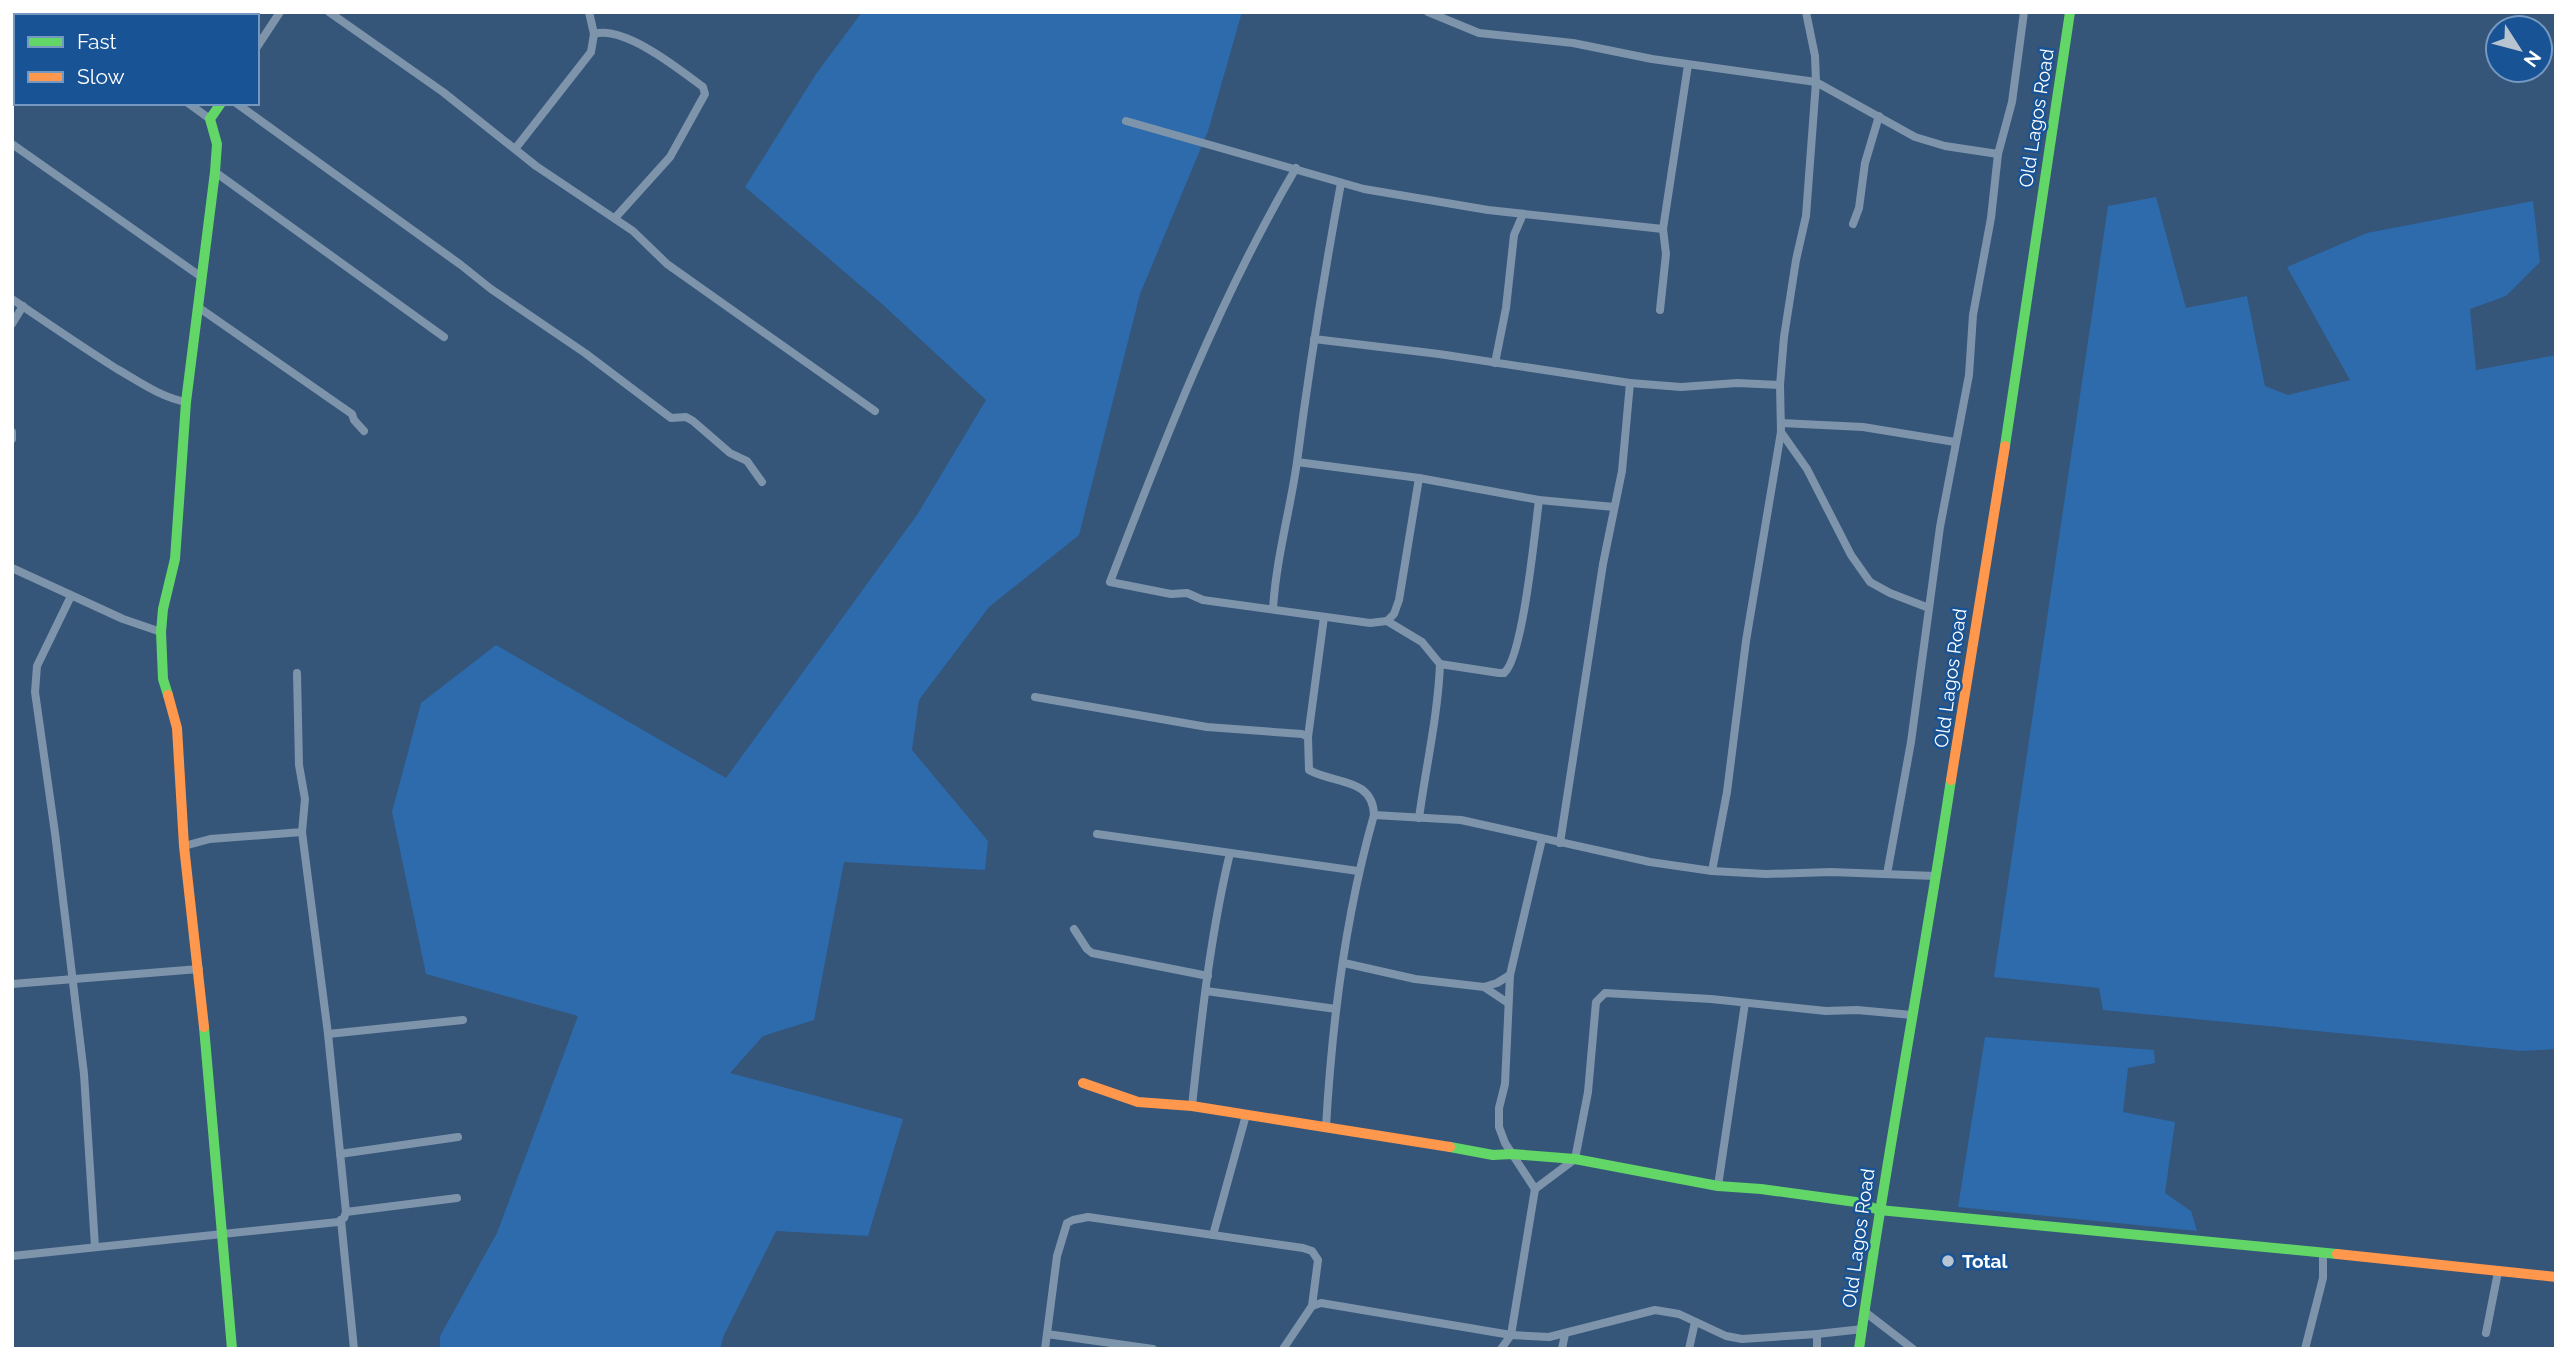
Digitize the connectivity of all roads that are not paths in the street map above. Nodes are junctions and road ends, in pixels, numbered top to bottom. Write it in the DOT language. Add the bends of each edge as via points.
graph roads {
  1 [pos="328,12"];
  2 [pos="589,12"];
  3 [pos="1428,12"];
  4 [pos="1806,12"];
  5 [pos="2024,12"];
  6 [pos="2070,12"];
  7 [pos="275,14"];
  8 [pos="593,34"];
  9 [pos="259,43"];
  10 [pos="1688,65"];
  11 [pos="1816,82"];
  12 [pos="191,105"];
  13 [pos="220,105"];
  14 [pos="239,105"];
  15 [pos="1879,117"];
  16 [pos="211,119"];
  17 [pos="1126,121"];
  18 [pos="12,144"];
  19 [pos="515,149"];
  20 [pos="1998,154"];
  21 [pos="1296,168"];
  22 [pos="215,172"];
  23 [pos="1341,183"];
  24 [pos="1523,214"];
  25 [pos="615,218"];
  26 [pos="1853,224"];
  27 [pos="1663,229"];
  28 [pos="200,276"];
  29 [pos="12,299"];
  30 [pos="23,306"];
  31 [pos="198,307"];
  32 [pos="1660,310"];
  33 [pos="12,324"];
  34 [pos="444,337"];
  35 [pos="1314,339"];
  36 [pos="1495,363"];
  37 [pos="1630,383"];
  38 [pos="1780,385"];
  39 [pos="186,402"];
  40 [pos="875,411"];
  41 [pos="1781,428"];
  42 [pos="364,431"];
  43 [pos="12,432"];
  44 [pos="12,439"];
  45 [pos="1955,442"];
  46 [pos="1297,462"];
  47 [pos="1419,478"];
  48 [pos="762,482"];
  49 [pos="1539,500"];
  50 [pos="1614,508"];
  51 [pos="12,568"];
  52 [pos="71,596"];
  53 [pos="1928,608"];
  54 [pos="1273,609"];
  55 [pos="1324,617"];
  56 [pos="1387,621"];
  57 [pos="161,632"];
  58 [pos="1440,664"];
  59 [pos="297,673"];
  60 [pos="1035,697"];
  61 [pos="1308,737"];
  62 [pos="1374,815"];
  63 [pos="1419,818"];
  64 [pos="302,832"];
  65 [pos="1097,834"];
  66 [pos="1542,839"];
  67 [pos="1560,843"];
  68 [pos="184,846"];
  69 [pos="1230,853"];
  70 [pos="1712,870"];
  71 [pos="1358,871"];
  72 [pos="1887,874"];
  73 [pos="1935,876"];
  74 [pos="1074,929"];
  75 [pos="1344,963"];
  76 [pos="198,970"];
  77 [pos="1510,975"];
  78 [pos="1208,976"];
  79 [pos="73,977"];
  80 [pos="12,984"];
  81 [pos="1484,987"];
  82 [pos="1206,991"];
  83 [pos="1508,1003"];
  84 [pos="1745,1003"];
  85 [pos="1336,1009"];
  86 [pos="1912,1015"];
  87 [pos="463,1020"];
  88 [pos="328,1034"];
  89 [pos="1083,1083"];
  90 [pos="1192,1106"];
  91 [pos="1246,1115"];
  92 [pos="1326,1127"];
  93 [pos="458,1137"];
  94 [pos="1512,1153"];
  95 [pos="340,1154"];
  96 [pos="1575,1159"];
  97 [pos="1718,1186"];
  98 [pos="1535,1189"];
  99 [pos="457,1198"];
  100 [pos="1879,1210"];
  101 [pos="344,1216"];
  102 [pos="221,1233"];
  103 [pos="1213,1236"];
  104 [pos="95,1247"];
  105 [pos="2323,1253"];
  106 [pos="12,1255"];
  107 [pos="2498,1272"];
  108 [pos="2556,1277"];
  109 [pos="1312,1306"];
  110 [pos="1865,1312"];
  111 [pos="1695,1321"];
  112 [pos="1863,1329"];
  113 [pos="2486,1333"];
  114 [pos="1047,1334"];
  115 [pos="1565,1334"];
  116 [pos="1818,1334"];
  117 [pos="1511,1335"];
  118 [pos="232,1349"];
  119 [pos="354,1349"];
  120 [pos="1045,1349"];
  121 [pos="1153,1349"];
  122 [pos="1283,1349"];
  123 [pos="1501,1349"];
  124 [pos="1562,1349"];
  125 [pos="1689,1349"];
  126 [pos="1817,1349"];
  127 [pos="1859,1349"];
  128 [pos="1913,1349"];
  129 [pos="2305,1349"];
  1 -- 19 [label="street"];
  2 -- 8 [label="street"];
  3 -- 10 [label="street" via="1479,33 1573,43"];
  4 -- 11 [label="street"];
  5 -- 20 [label="street" via="2012,102"];
  6 -- 73 [label="street, Old Lagos Road"];
  7 -- 9 [label="street"];
  8 -- 19 [label="street" via="591,52"];
  8 -- 25 [label="street" via="606,32 651,50 703,87 705,94 670,157"];
  10 -- 11 [label="street"];
  10 -- 27 [label="street"];
  11 -- 15 [label="street"];
  11 -- 38 [label="street" via="1806,216"];
  12 -- 16 [label="street"];
  13 -- 16 [label="street"];
  14 -- 48 [label="street" via="671,418 693,421 730,453 747,461"];
  15 -- 20 [label="street" via="1915,137"];
  15 -- 26 [label="street"];
  16 -- 22 [label="street" via="217,145"];
  17 -- 21 [label="street"];
  18 -- 28 [label="street"];
  19 -- 25 [label="street"];
  20 -- 45 [label="street" via="1973,315 1969,375"];
  21 -- 23 [label="street"];
  21 -- 54 [label="street" via="1244,263 1188,386 1110,582"];
  22 -- 28 [label="street"];
  22 -- 34 [label="street"];
  23 -- 24 [label="street"];
  23 -- 35 [label="street"];
  24 -- 27 [label="street"];
  24 -- 36 [label="street" via="1514,235"];
  25 -- 40 [label="street" via="667,264"];
  27 -- 32 [label="street" via="1666,254"];
  28 -- 31 [label="street"];
  29 -- 30 [label="street"];
  30 -- 33 [label="street"];
  30 -- 39 [label="street" via="157,393"];
  31 -- 39 [label="street"];
  31 -- 42 [label="street" via="352,414"];
  35 -- 36 [label="street"];
  35 -- 46 [label="street"];
  36 -- 37 [label="street"];
  37 -- 38 [label="street"];
  37 -- 50 [label="street" via="1626,447"];
  38 -- 41 [label="street"];
  39 -- 57 [label="street" via="174,559"];
  41 -- 45 [label="street" via="1863,427"];
  41 -- 53 [label="street" via="1870,582"];
  41 -- 70 [label="street"];
  43 -- 44 [label="street"];
  45 -- 53 [label="street"];
  46 -- 47 [label="street"];
  46 -- 54 [label="street"];
  47 -- 49 [label="street"];
  47 -- 56 [label="street" via="1399,600"];
  49 -- 50 [label="street"];
  49 -- 58 [label="street" via="1519,639 1509,669 1499,673"];
  50 -- 67 [label="street"];
  51 -- 52 [label="street"];
  52 -- 57 [label="street"];
  52 -- 79 [label="street" via="37,666 36,692"];
  53 -- 72 [label="street"];
  54 -- 55 [label="street"];
  55 -- 56 [label="street"];
  55 -- 61 [label="street"];
  56 -- 58 [label="street" via="1422,642"];
  57 -- 68 [label="street" via="163,679 177,728"];
  58 -- 63 [label="street" via="1439,698"];
  59 -- 64 [label="street"];
  60 -- 61 [label="street" via="1207,727"];
  61 -- 62 [label="street" via="1308,770 1358,785 1374,806"];
  62 -- 63 [label="street"];
  62 -- 71 [label="street"];
  63 -- 66 [label="street" via="1461,820"];
  64 -- 68 [label="street" via="210,839"];
  64 -- 88 [label="street"];
  65 -- 69 [label="street"];
  66 -- 67 [label="street"];
  66 -- 77 [label="street"];
  67 -- 70 [label="street"];
  68 -- 76 [label="street"];
  69 -- 71 [label="street"];
  69 -- 78 [label="street"];
  70 -- 72 [label="street"];
  71 -- 75 [label="street"];
  72 -- 73 [label="street"];
  73 -- 86 [label="street, Old Lagos Road"];
  74 -- 78 [label="street" via="1092,953"];
  75 -- 81 [label="street" via="1415,979"];
  75 -- 85 [label="street"];
  76 -- 79 [label="street"];
  76 -- 102 [label="street"];
  77 -- 81 [label="street"];
  77 -- 83 [label="street"];
  78 -- 82 [label="street"];
  79 -- 80 [label="street"];
  79 -- 104 [label="street"];
  81 -- 83 [label="street"];
  82 -- 85 [label="street"];
  82 -- 90 [label="street"];
  83 -- 94 [label="street" via="1499,1127"];
  84 -- 86 [label="street"];
  84 -- 96 [label="street" via="1615,993 1600,996"];
  84 -- 97 [label="street"];
  85 -- 92 [label="street"];
  86 -- 100 [label="street, Old Lagos Road"];
  87 -- 88 [label="street"];
  88 -- 95 [label="street"];
  89 -- 90 [label="street" via="1138,1102"];
  90 -- 91 [label="street"];
  91 -- 92 [label="street"];
  91 -- 103 [label="street"];
  92 -- 94 [label="street" via="1465,1152"];
  93 -- 95 [label="street"];
  94 -- 96 [label="street"];
  94 -- 98 [label="street"];
  95 -- 101 [label="street"];
  96 -- 97 [label="street"];
  96 -- 98 [label="street"];
  97 -- 100 [label="street" via="1830,1198"];
  98 -- 117 [label="street"];
  99 -- 101 [label="street"];
  100 -- 105 [label="street"];
  100 -- 110 [label="street, Old Lagos Road"];
  101 -- 102 [label="street"];
  101 -- 119 [label="street"];
  102 -- 104 [label="street"];
  102 -- 118 [label="street"];
  103 -- 109 [label="street" via="1312,1251 1318,1260"];
  103 -- 114 [label="street" via="1097,1218 1067,1223 1057,1256"];
  104 -- 106 [label="street"];
  105 -- 107 [label="street"];
  105 -- 129 [label="street" via="2323,1278"];
  107 -- 108 [label="street"];
  107 -- 113 [label="street"];
  109 -- 117 [label="street" via="1321,1303"];
  109 -- 122 [label="street"];
  110 -- 112 [label="street, Old Lagos Road"];
  110 -- 128 [label="street"];
  111 -- 115 [label="street" via="1655,1310"];
  111 -- 116 [label="street" via="1742,1339"];
  111 -- 125 [label="street"];
  112 -- 116 [label="street"];
  112 -- 127 [label="street, Old Lagos Road"];
  114 -- 120 [label="street"];
  114 -- 121 [label="street"];
  115 -- 117 [label="street"];
  115 -- 124 [label="street"];
  116 -- 126 [label="street"];
  117 -- 123 [label="street"];
}
